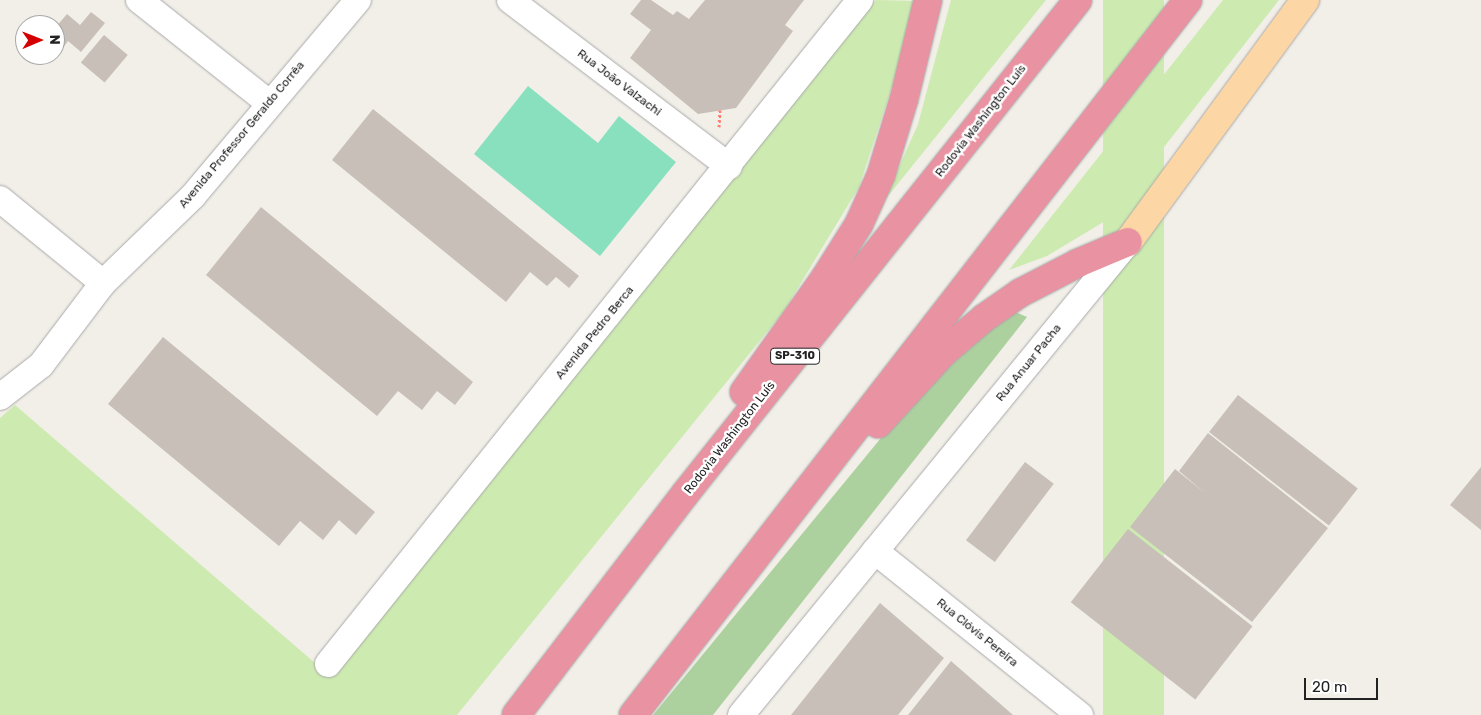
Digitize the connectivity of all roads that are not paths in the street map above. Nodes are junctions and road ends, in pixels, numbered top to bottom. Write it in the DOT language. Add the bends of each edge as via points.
graph roads {
  1 [pos="139,0"];
  2 [pos="358,0"];
  3 [pos="510,0"];
  4 [pos="860,0"];
  5 [pos="928,0"];
  6 [pos="1078,0"];
  7 [pos="1188,0"];
  8 [pos="1305,0"];
  9 [pos="269,103"];
  10 [pos="729,166"];
  11 [pos="0,200"];
  12 [pos="1128,242"];
  13 [pos="103,283"];
  14 [pos="0,397"];
  15 [pos="685,494"];
  16 [pos="875,551"];
  17 [pos="756,555"];
  18 [pos="328,664"];
  19 [pos="516,715"];
  20 [pos="633,715"];
  21 [pos="741,715"];
  22 [pos="1080,715"];
  1 -- 9 [label="street"];
  2 -- 9 [label="street, Avenida Professor Geraldo Corrêa"];
  3 -- 10 [label="street, Rua João Valzachi"];
  4 -- 10 [label="street, Avenida Pedro Berca"];
  5 -- 15 [label="highway" via="884,165 858,224 825,278 703,448"];
  6 -- 15 [label="highway, Rodovia Washington Luís / SP-310"];
  7 -- 17 [label="highway"];
  8 -- 12 [label="main road, Rua Anuar Pacha"];
  9 -- 13 [label="street, Avenida Professor Geraldo Corrêa" via="193,196"];
  10 -- 18 [label="street, Avenida Pedro Berca"];
  11 -- 13 [label="street"];
  12 -- 16 [label="street, Rua Anuar Pacha"];
  12 -- 17 [label="highway" via="1020,293 984,318 944,352"];
  13 -- 14 [label="street, Avenida Professor Geraldo Corrêa" via="41,365"];
  15 -- 19 [label="highway, Rodovia Washington Luís / SP-310"];
  16 -- 21 [label="street, Rua Anuar Pacha"];
  16 -- 22 [label="street, Rua Clóvis Pereira"];
  17 -- 20 [label="highway"];
}
